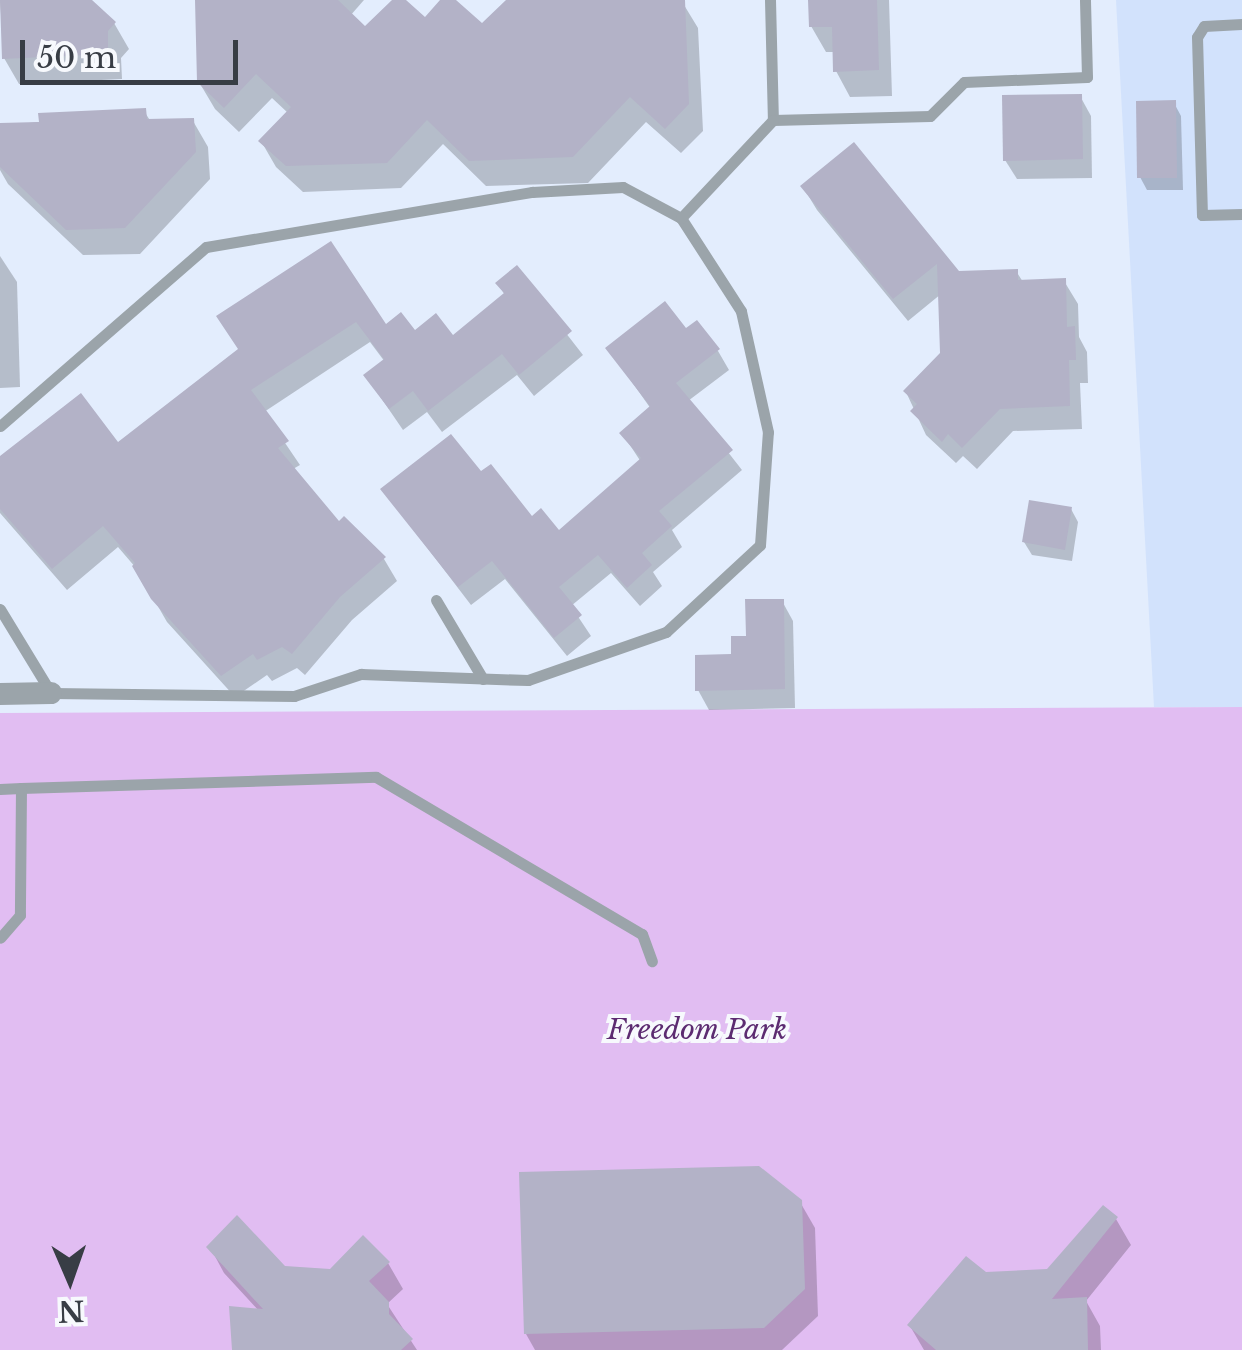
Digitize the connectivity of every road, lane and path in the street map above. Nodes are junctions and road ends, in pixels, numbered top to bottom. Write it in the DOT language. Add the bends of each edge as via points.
graph roads {
  1 [pos="770,0"];
  2 [pos="1085,0"];
  3 [pos="1242,24"];
  4 [pos="773,120"];
  5 [pos="1242,214"];
  6 [pos="681,218"];
  7 [pos="0,426"];
  8 [pos="436,600"];
  9 [pos="0,609"];
  10 [pos="483,679"];
  11 [pos="52,693"];
  12 [pos="0,694"];
  13 [pos="22,788"];
  14 [pos="0,789"];
  15 [pos="0,938"];
  16 [pos="652,961"];
  1 -- 4 [label="lane"];
  2 -- 4 [label="lane" via="1087,77 964,82 930,116"];
  3 -- 5 [label="lane" via="1204,26 1197,37 1202,216"];
  4 -- 6 [label="lane"];
  6 -- 7 [label="lane" via="623,187 532,192 206,247"];
  6 -- 10 [label="lane" via="742,311 768,432 760,545 666,632 528,680"];
  8 -- 10 [label="lane"];
  9 -- 11 [label="lane"];
  10 -- 11 [label="lane" via="361,674 294,696"];
  11 -- 12 [label="street"];
  13 -- 14 [label="lane"];
  13 -- 15 [label="lane" via="20,915"];
  13 -- 16 [label="lane" via="376,777 642,934"];
}
